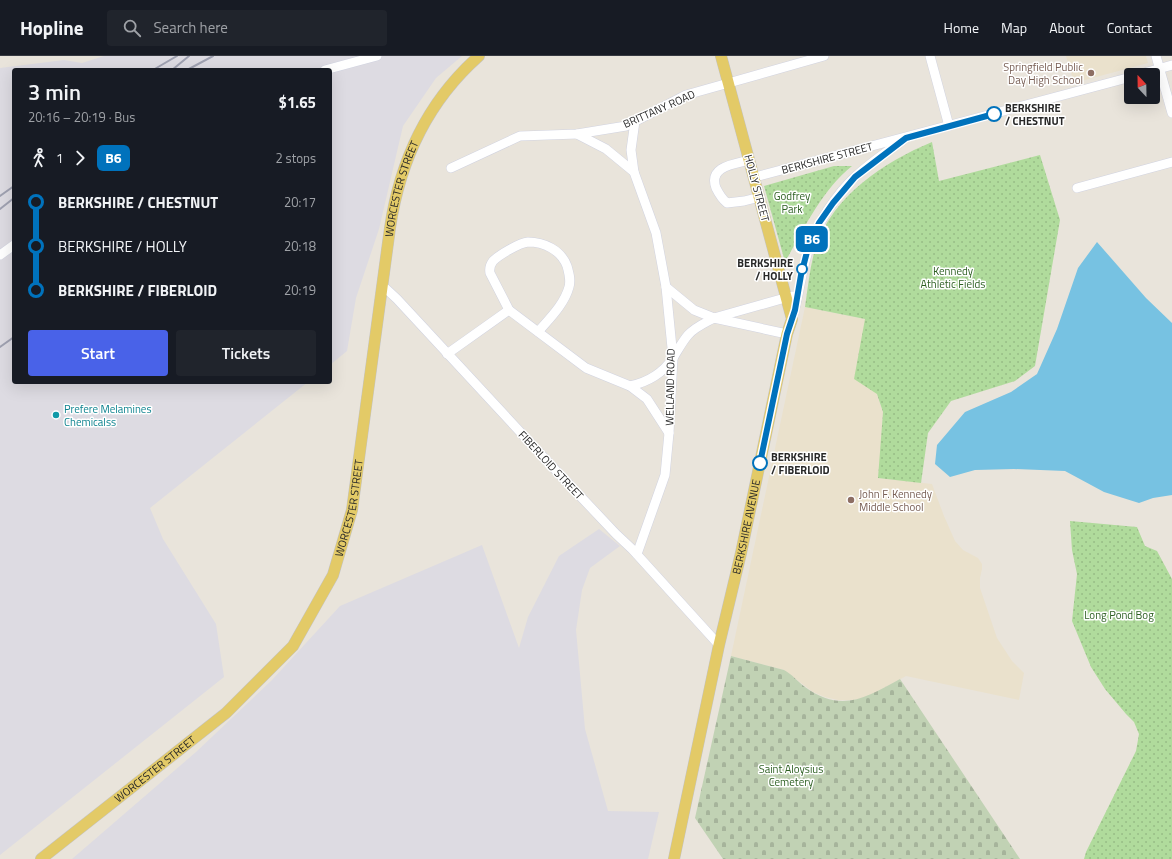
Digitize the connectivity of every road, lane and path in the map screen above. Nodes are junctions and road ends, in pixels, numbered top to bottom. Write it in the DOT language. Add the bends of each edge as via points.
graph roads {
  1 [pos="377,56"];
  2 [pos="721,56"];
  3 [pos="824,56"];
  4 [pos="930,56"];
  5 [pos="1156,56"];
  6 [pos="473,58"];
  7 [pos="1172,65"];
  8 [pos="332,68"];
  9 [pos="1159,68"];
  10 [pos="1160,69"];
  11 [pos="1160,72"];
  12 [pos="1124,79"];
  13 [pos="729,83"];
  14 [pos="1172,113"];
  15 [pos="635,121"];
  16 [pos="949,126"];
  17 [pos="577,134"];
  18 [pos="906,138"];
  19 [pos="750,160"];
  20 [pos="1172,162"];
  21 [pos="451,168"];
  22 [pos="634,172"];
  23 [pos="755,177"];
  24 [pos="1077,188"];
  25 [pos="760,197"];
  26 [pos="12,246"];
  27 [pos="0,255"];
  28 [pos="383,286"];
  29 [pos="666,287"];
  30 [pos="798,294"];
  31 [pos="786,297"];
  32 [pos="509,310"];
  33 [pos="714,318"];
  34 [pos="792,319"];
  35 [pos="538,332"];
  36 [pos="787,334"];
  37 [pos="447,354"];
  38 [pos="673,358"];
  39 [pos="630,386"];
  40 [pos="669,433"];
  41 [pos="637,554"];
  42 [pos="719,645"];
  43 [pos="41,859"];
  44 [pos="674,859"];
  1 -- 8 [label="street"];
  2 -- 13 [label="main road, HOLLY STREET"];
  3 -- 13 [label="street, BRITTANY ROAD"];
  4 -- 16 [label="street"];
  5 -- 9 [label="street"];
  6 -- 28 [label="main road, WORCESTER STREET" via="439,100 411,148 393,209"];
  7 -- 10 [label="street"];
  11 -- 14 [label="street"];
  12 -- 16 [label="street, BERKSHIRE STREET"];
  13 -- 15 [label="street, BRITTANY ROAD" via="686,95"];
  13 -- 19 [label="main road, HOLLY STREET"];
  15 -- 17 [label="street, BRITTANY ROAD" via="626,126"];
  15 -- 22 [label="street, WELLAND ROAD" via="631,150"];
  16 -- 18 [label="street, BERKSHIRE STREET"];
  17 -- 21 [label="street, BRITTANY ROAD" via="520,136"];
  17 -- 22 [label="street" via="606,149"];
  18 -- 23 [label="street, BERKSHIRE STREET"];
  18 -- 30 [label="street, BERKSHIRE AVENUE" via="855,177 819,223 808,248"];
  19 -- 23 [label="main road, HOLLY STREET"];
  19 -- 25 [label="street" via="720,169 715,183 720,196 728,203"];
  20 -- 24 [label="street"];
  22 -- 29 [label="street, WELLAND ROAD" via="656,233"];
  23 -- 25 [label="main road, HOLLY STREET"];
  25 -- 31 [label="main road, HOLLY STREET"];
  26 -- 27 [label="street"];
  28 -- 37 [label="street, FIBERLOID STREET"];
  28 -- 43 [label="main road, WORCESTER STREET" via="352,510 333,575 293,646 226,713"];
  29 -- 33 [label="street" via="694,310"];
  29 -- 38 [label="street, WELLAND ROAD"];
  30 -- 31 [label="street"];
  30 -- 34 [label="street, BERKSHIRE AVENUE"];
  31 -- 33 [label="street"];
  31 -- 34 [label="main road, HOLLY STREET"];
  32 -- 35 [label="street"];
  32 -- 35 [label="street" via="490,272 489,268 493,261 526,242 542,244 555,250 565,261 569,285 556,310"];
  32 -- 37 [label="street"];
  33 -- 36 [label="street"];
  33 -- 38 [label="street" via="689,334"];
  34 -- 36 [label="main road, BERKSHIRE AVENUE"];
  35 -- 39 [label="street" via="586,368"];
  36 -- 42 [label="main road, BERKSHIRE AVENUE"];
  37 -- 41 [label="street, FIBERLOID STREET"];
  38 -- 39 [label="street" via="650,380"];
  38 -- 40 [label="street, WELLAND ROAD"];
  39 -- 40 [label="street" via="647,399"];
  40 -- 41 [label="street, WELLAND ROAD" via="664,475"];
  41 -- 42 [label="street, FIBERLOID STREET"];
  42 -- 44 [label="main road, BERKSHIRE AVENUE"];
}
